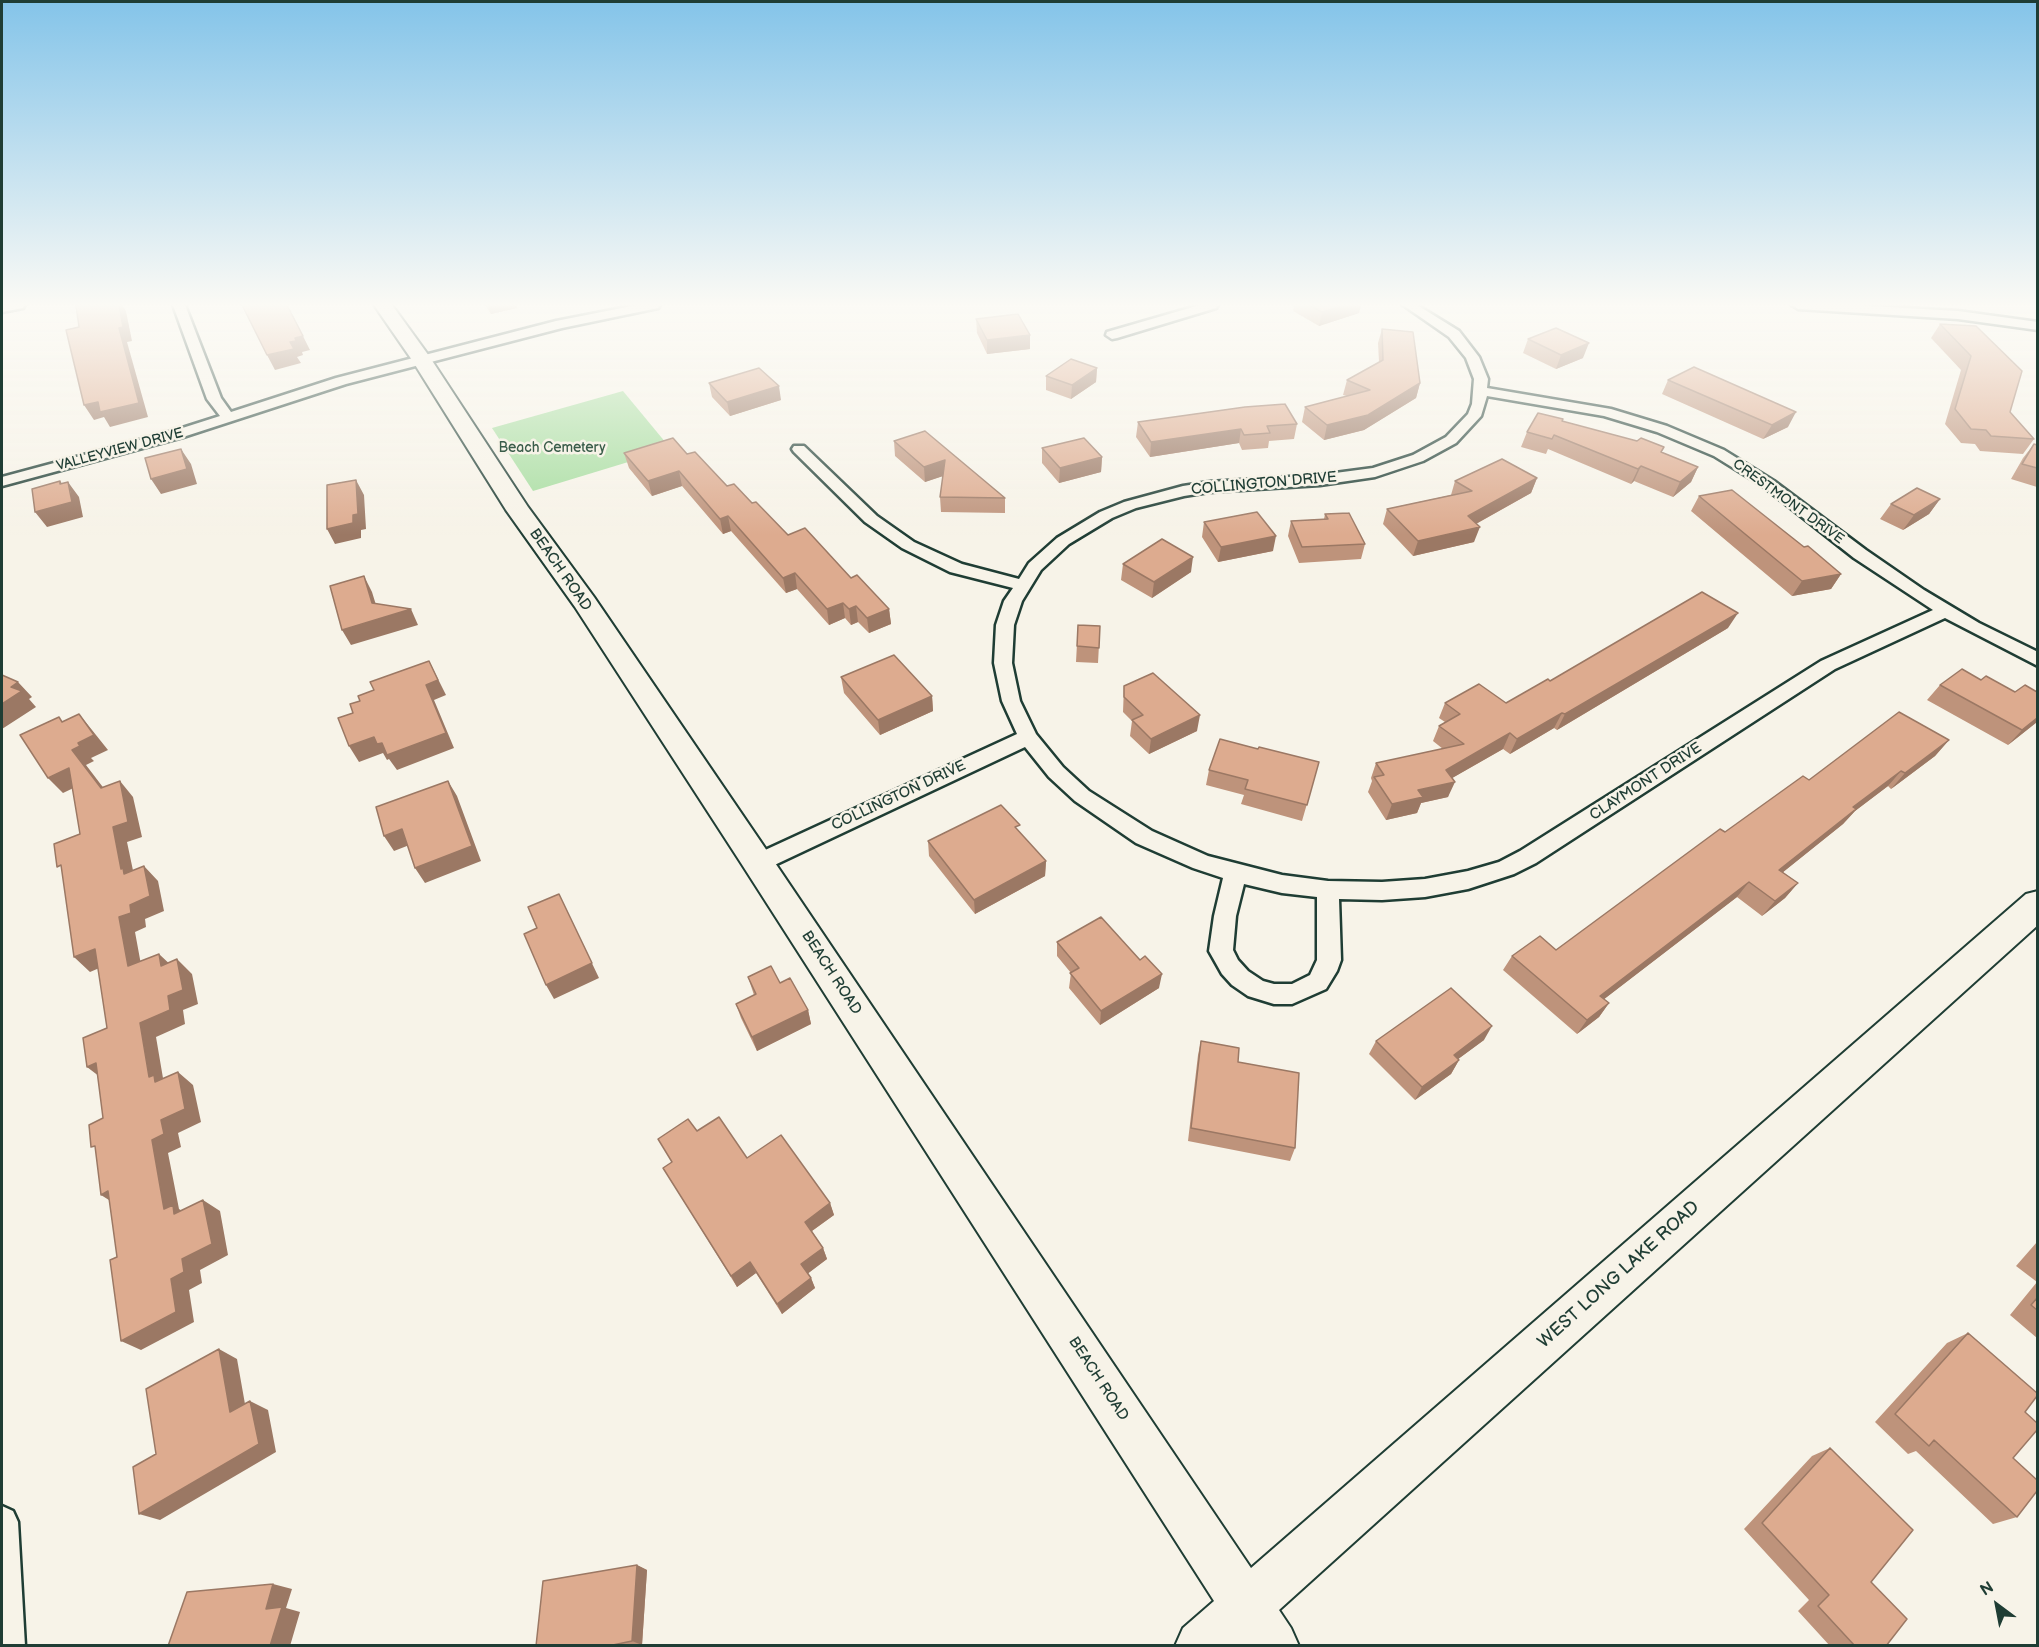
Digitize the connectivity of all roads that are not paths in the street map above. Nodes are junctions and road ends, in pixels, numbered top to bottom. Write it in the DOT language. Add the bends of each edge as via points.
graph roads {
  1 [pos="208,382"];
  2 [pos="338,382"];
  3 [pos="436,382"];
  4 [pos="1481,382"];
  5 [pos="1481,391"];
  6 [pos="228,417"];
  7 [pos="799,449"];
  8 [pos="2,482"];
  9 [pos="1023,585"];
  10 [pos="1946,611"];
  11 [pos="2037,660"];
  12 [pos="1028,737"];
  13 [pos="758,863"];
  14 [pos="1235,873"];
  15 [pos="1328,890"];
  16 [pos="2037,904"];
  17 [pos="2,1522"];
  18 [pos="1247,1604"];
  19 [pos="8,1646"];
  20 [pos="1202,1646"];
  21 [pos="1273,1646"];
  1 -- 6 [label="street" via="214,399"];
  2 -- 6 [label="street, VALLEYVIEW DRIVE"];
  3 -- 13 [label="street, BEACH ROAD" via="518,510 585,603"];
  4 -- 5 [label="street"];
  5 -- 9 [label="street, COLLINGTON DRIVE" via="1474,416 1464,428 1436,450 1418,458 1348,477 1200,488 1130,505 1063,541 1035,567"];
  5 -- 10 [label="street, CRESTMONT DRIVE" via="1606,411 1709,449 1769,484 1860,554"];
  6 -- 8 [label="street, VALLEYVIEW DRIVE"];
  7 -- 9 [label="street" via="871,519 908,545 956,568"];
  9 -- 12 [label="street, COLLINGTON DRIVE" via="1005,624 1003,663 1011,701"];
  10 -- 11 [label="street, CRESTMONT DRIVE"];
  10 -- 15 [label="street, CLAYMONT DRIVE" via="1828,665 1558,839 1506,868 1425,888"];
  12 -- 13 [label="street, COLLINGTON DRIVE"];
  12 -- 14 [label="street, CLAYMONT DRIVE" via="1056,772 1112,818 1144,837"];
  13 -- 18 [label="street, BEACH ROAD"];
  14 -- 15 [label="street, CLAYMONT DRIVE"];
  14 -- 15 [label="street" via="1221,951 1240,978 1256,989 1274,994 1306,989 1318,982 1325,971 1329,960"];
  16 -- 18 [label="street, WEST LONG LAKE ROAD"];
  17 -- 19 [label="street"];
  18 -- 20 [label="street, WEST LONG LAKE ROAD"];
  18 -- 21 [label="street, BEACH ROAD"];
}
